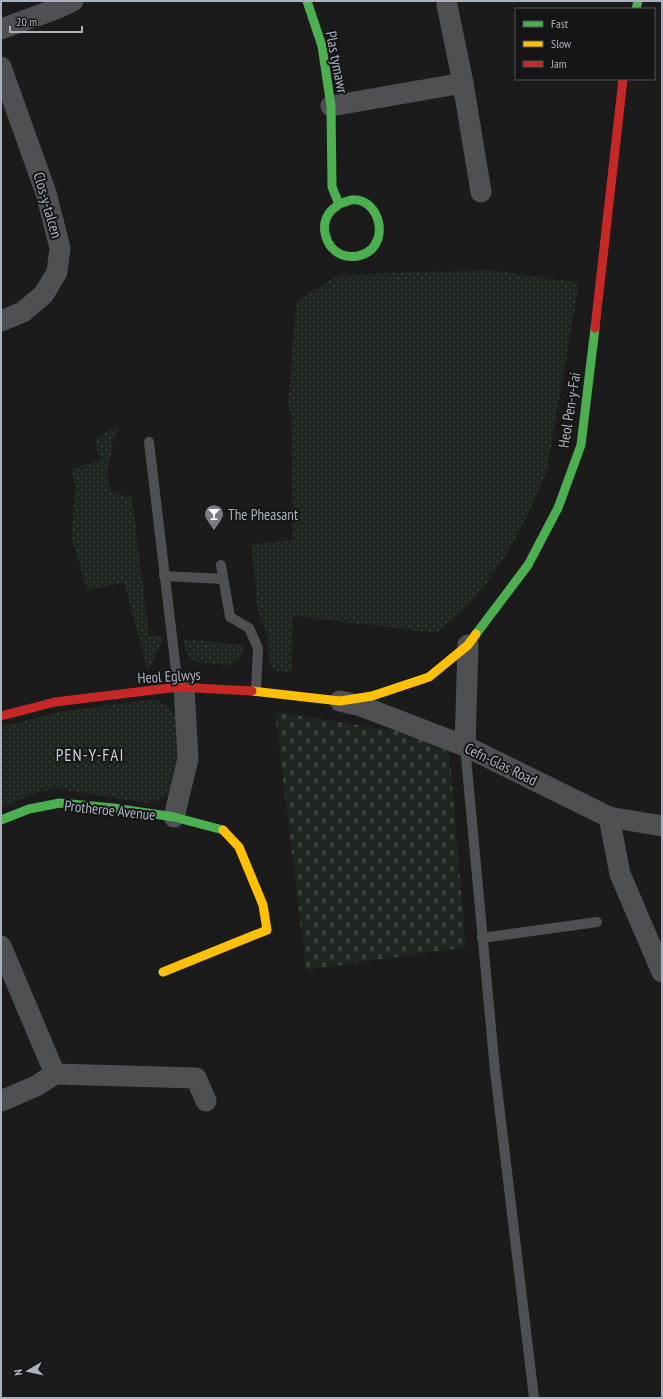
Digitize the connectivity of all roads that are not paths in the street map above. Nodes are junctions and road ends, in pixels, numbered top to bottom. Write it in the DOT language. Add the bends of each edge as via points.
graph roads {
  1 [pos="307,1"];
  2 [pos="64,5"];
  3 [pos="447,5"];
  4 [pos="1,29"];
  5 [pos="1,67"];
  6 [pos="623,80"];
  7 [pos="463,84"];
  8 [pos="331,106"];
  9 [pos="481,192"];
  10 [pos="339,204"];
  11 [pos="1,321"];
  12 [pos="149,442"];
  13 [pos="220,565"];
  14 [pos="164,576"];
  15 [pos="223,579"];
  16 [pos="468,645"];
  17 [pos="181,687"];
  18 [pos="256,691"];
  19 [pos="340,700"];
  20 [pos="1,716"];
  21 [pos="465,746"];
  22 [pos="174,817"];
  23 [pos="609,817"];
  24 [pos="1,820"];
  25 [pos="662,826"];
  26 [pos="597,922"];
  27 [pos="482,938"];
  28 [pos="1,946"];
  29 [pos="163,972"];
  30 [pos="662,972"];
  31 [pos="55,1074"];
  32 [pos="1,1101"];
  33 [pos="206,1101"];
  34 [pos="534,1398"];
  1 -- 8 [label="street, Plas tymawr" via="322,46"];
  2 -- 4 [label="street"];
  3 -- 7 [label="street"];
  5 -- 11 [label="street, Clos-y-talcen" via="46,193 60,248 57,272 44,294 23,312"];
  6 -- 16 [label="street, Heol Pen-y-Fai" via="580,445 558,508 528,565"];
  7 -- 8 [label="street"];
  7 -- 9 [label="street"];
  8 -- 10 [label="street, Plas tymawr" via="332,187"];
  10 -- 10 [label="street" via="350,200 359,201 374,211 380,227 376,244 370,251 354,257 345,256 334,250 326,239 324,221 328,213"];
  12 -- 14 [label="lane"];
  13 -- 15 [label="lane"];
  14 -- 15 [label="lane"];
  14 -- 17 [label="lane"];
  15 -- 18 [label="lane" via="230,617 249,628 258,648"];
  16 -- 19 [label="street, Heol Pen-y-Fai" via="429,677 372,696"];
  16 -- 21 [label="street"];
  17 -- 18 [label="street, Heol Eglwys"];
  17 -- 20 [label="street, Heol Eglwys" via="55,702"];
  17 -- 22 [label="street, Protheroe Avenue" via="188,759"];
  18 -- 19 [label="street, Heol Eglwys"];
  19 -- 21 [label="street, Cefn-Glas Road"];
  21 -- 23 [label="street, Cefn-Glas Road"];
  21 -- 27 [label="lane"];
  22 -- 24 [label="street, Protheroe Avenue" via="60,803 29,809"];
  22 -- 29 [label="street, Protheroe Avenue" via="222,829 239,847 263,905 267,930"];
  23 -- 25 [label="street, Cefn-Glas Road"];
  23 -- 30 [label="street" via="620,874"];
  26 -- 27 [label="lane"];
  27 -- 34 [label="lane" via="495,1071"];
  28 -- 31 [label="street"];
  31 -- 32 [label="street" via="36,1086"];
  31 -- 33 [label="street" via="196,1078"];
}
